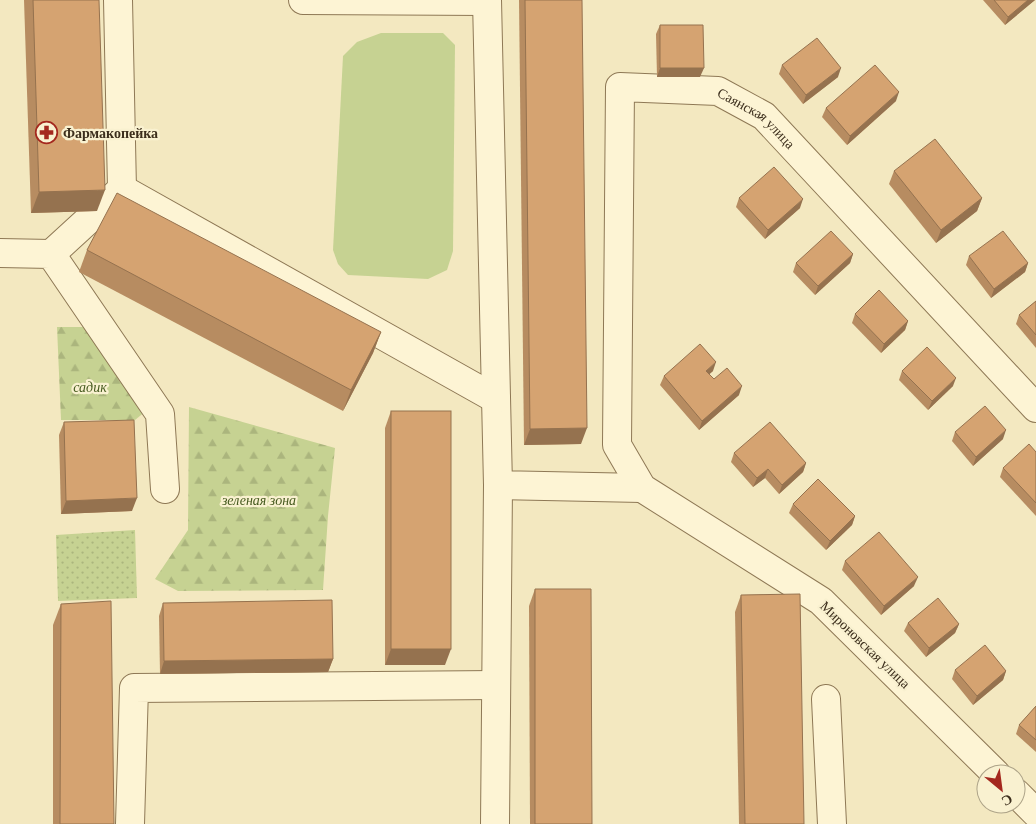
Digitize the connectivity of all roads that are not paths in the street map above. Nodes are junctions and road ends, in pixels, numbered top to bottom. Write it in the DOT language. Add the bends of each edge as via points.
graph roads {
  1 [pos="118,0"];
  2 [pos="303,0"];
  3 [pos="487,0"];
  4 [pos="122,189"];
  5 [pos="0,254"];
  6 [pos="51,254"];
  7 [pos="496,398"];
  8 [pos="1036,408"];
  9 [pos="498,485"];
  10 [pos="642,488"];
  11 [pos="165,489"];
  12 [pos="496,685"];
  13 [pos="826,699"];
  14 [pos="986,764"];
  15 [pos="1026,803"];
  16 [pos="1036,813"];
  17 [pos="130,824"];
  18 [pos="495,824"];
  19 [pos="832,824"];
  1 -- 4 [label="lane"];
  2 -- 3 [label="lane"];
  3 -- 7 [label="lane"];
  4 -- 6 [label="lane"];
  4 -- 7 [label="lane"];
  5 -- 6 [label="lane"];
  6 -- 11 [label="lane" via="160,414"];
  7 -- 9 [label="lane"];
  8 -- 10 [label="lane, Саянская улица" via="764,116 718,91 620,87 617,445"];
  9 -- 10 [label="lane"];
  9 -- 12 [label="lane"];
  10 -- 14 [label="lane, Мироновская улица" via="821,601"];
  12 -- 17 [label="lane" via="134,688"];
  12 -- 18 [label="lane"];
  13 -- 19 [label="lane"];
  15 -- 16 [label="lane"];
}
